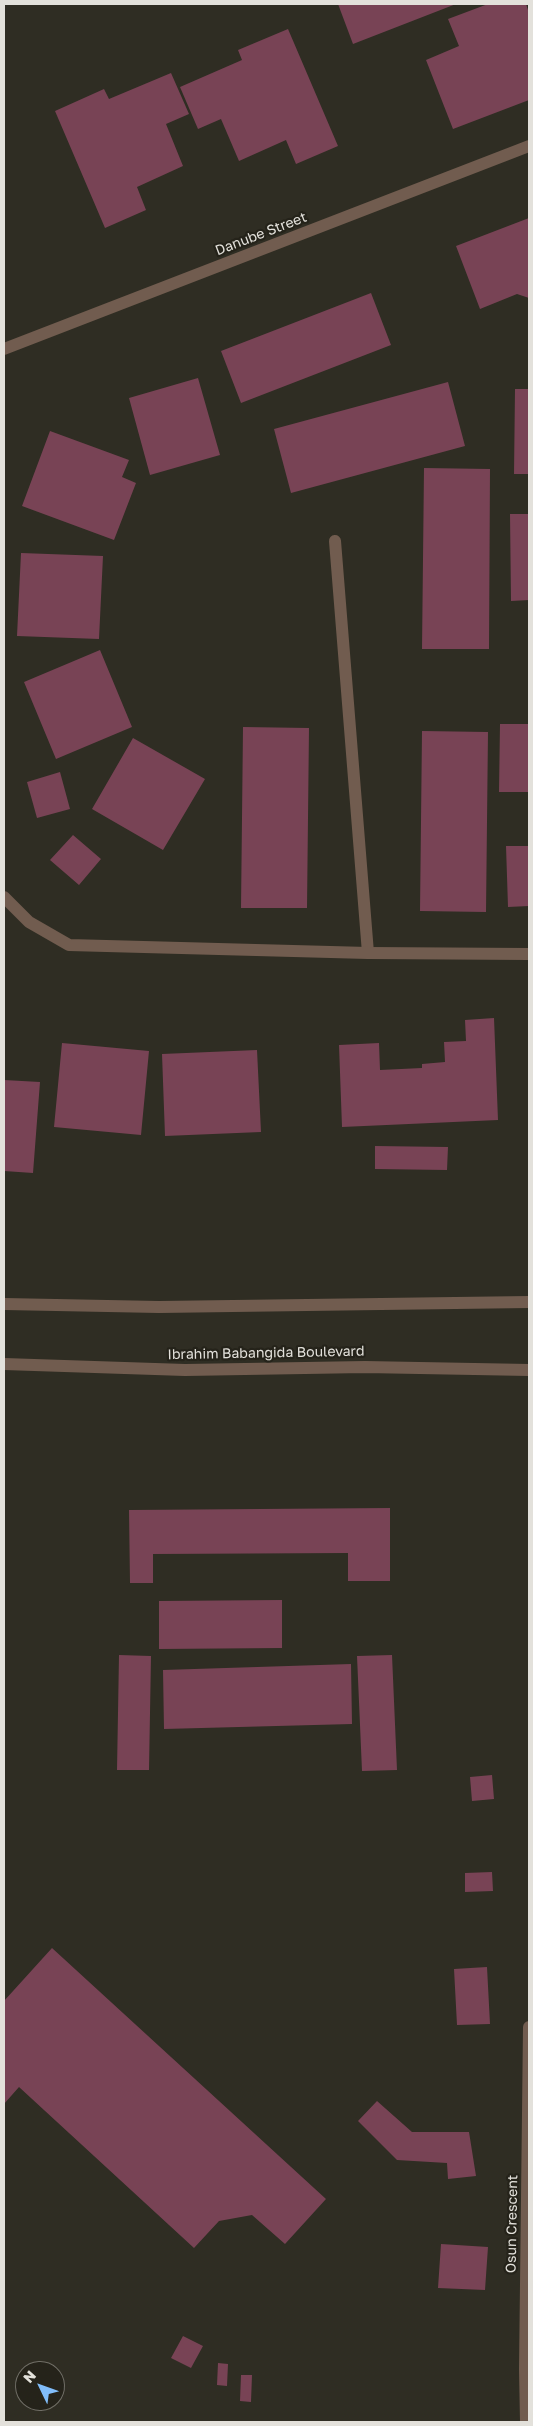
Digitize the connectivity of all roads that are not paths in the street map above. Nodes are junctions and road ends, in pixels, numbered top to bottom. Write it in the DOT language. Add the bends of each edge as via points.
graph roads {
  1 [pos="529,146"];
  2 [pos="4,349"];
  3 [pos="335,541"];
  4 [pos="4,897"];
  5 [pos="368,953"];
  6 [pos="529,954"];
  7 [pos="529,1302"];
  8 [pos="4,1304"];
  9 [pos="4,1364"];
  10 [pos="529,1370"];
  11 [pos="529,2026"];
  12 [pos="527,2369"];
  13 [pos="526,2422"];
  1 -- 2 [label="street, Danube Street"];
  3 -- 5 [label="street"];
  4 -- 5 [label="street" via="29,922 69,944"];
  5 -- 6 [label="street"];
  7 -- 8 [label="street" via="159,1307"];
  9 -- 10 [label="street, Ibrahim Babangida Boulevard" via="185,1370 365,1367"];
  11 -- 12 [label="street, Osun Crescent"];
  12 -- 13 [label="street, Osun Crescent"];
}
